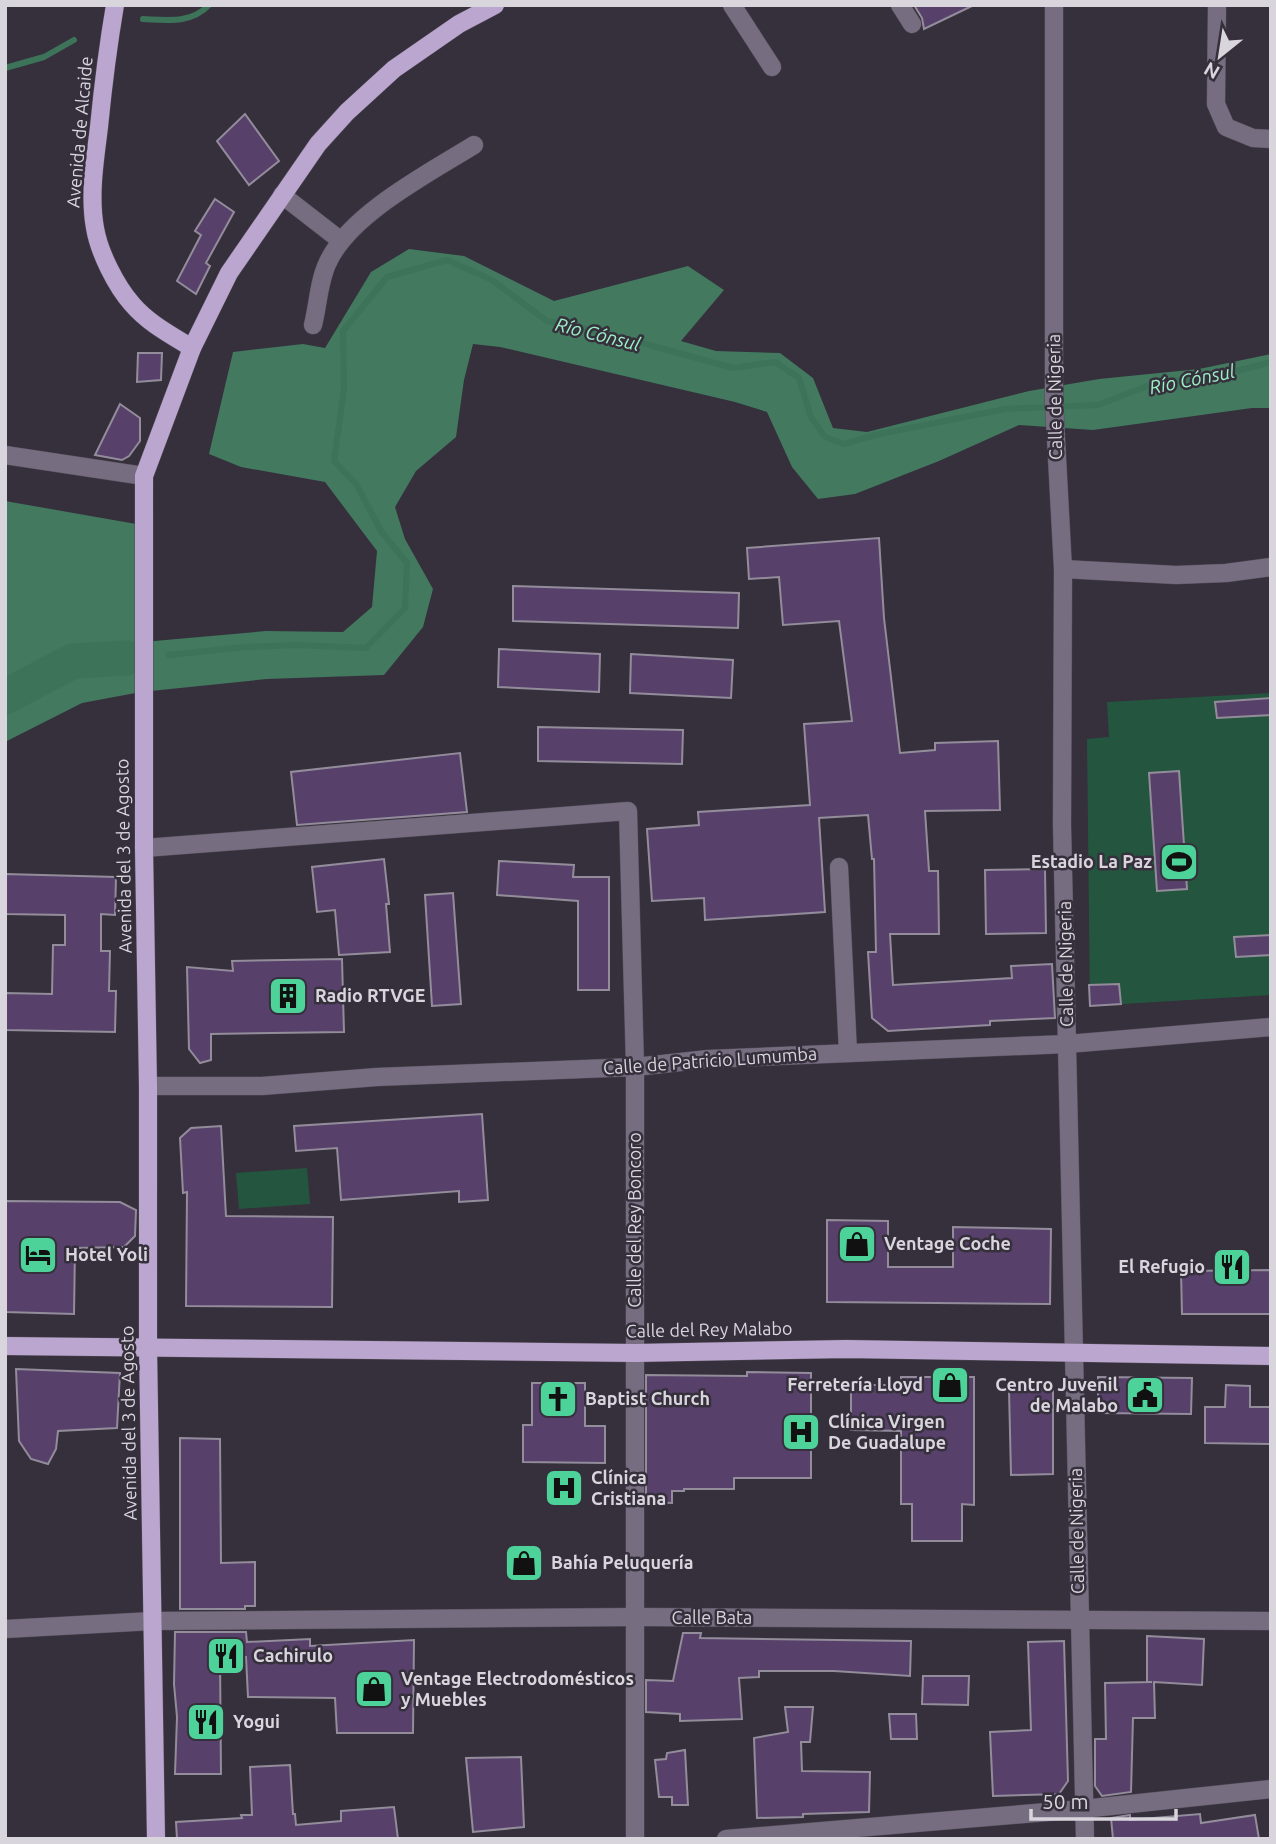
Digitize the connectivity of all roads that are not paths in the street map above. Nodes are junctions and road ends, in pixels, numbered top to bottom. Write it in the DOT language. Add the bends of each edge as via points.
graph roads {
  1 [pos="115,5"];
  2 [pos="495,5"];
  3 [pos="732,5"];
  4 [pos="900,5"];
  5 [pos="1054,5"];
  6 [pos="1217,5"];
  7 [pos="912,24"];
  8 [pos="772,67"];
  9 [pos="1271,139"];
  10 [pos="474,145"];
  11 [pos="282,195"];
  12 [pos="340,240"];
  13 [pos="313,325"];
  14 [pos="192,348"];
  15 [pos="5,455"];
  16 [pos="144,476"];
  17 [pos="1271,567"];
  18 [pos="1063,569"];
  19 [pos="144,848"];
  20 [pos="839,867"];
  21 [pos="1271,1027"];
  22 [pos="1068,1044"];
  23 [pos="848,1053"];
  24 [pos="635,1067"];
  25 [pos="148,1086"];
  26 [pos="5,1346"];
  27 [pos="148,1347"];
  28 [pos="1073,1352"];
  29 [pos="635,1353"];
  30 [pos="1271,1356"];
  31 [pos="635,1617"];
  32 [pos="1079,1619"];
  33 [pos="153,1621"];
  34 [pos="1271,1621"];
  35 [pos="5,1629"];
  36 [pos="1271,1789"];
  37 [pos="1083,1809"];
  38 [pos="156,1839"];
  39 [pos="635,1839"];
  40 [pos="726,1839"];
  41 [pos="1085,1839"];
  1 -- 14 [label="main road, Avenida de Alcaide" via="94,165 95,229 105,260 131,304"];
  2 -- 11 [label="main road, Avenida del 3 de Agosto" via="394,69 318,144"];
  3 -- 8 [label="street"];
  4 -- 7 [label="street"];
  5 -- 18 [label="street, Calle de Nigeria" via="1054,402"];
  6 -- 9 [label="street" via="1216,104 1226,127"];
  10 -- 12 [label="street" via="392,197"];
  11 -- 12 [label="street"];
  11 -- 14 [label="main road, Avenida del 3 de Agosto" via="229,273"];
  12 -- 13 [label="street" via="327,264"];
  14 -- 16 [label="main road, Avenida del 3 de Agosto"];
  15 -- 16 [label="street"];
  16 -- 19 [label="main road, Avenida del 3 de Agosto"];
  17 -- 18 [label="street" via="1176,575"];
  18 -- 22 [label="street, Calle de Nigeria" via="1062,825"];
  19 -- 24 [label="street, Calle del Rey Boncoro" via="628,811"];
  19 -- 25 [label="main road, Avenida del 3 de Agosto"];
  20 -- 23 [label="street"];
  21 -- 22 [label="street, Calle de Patricio Lumumba"];
  22 -- 23 [label="street, Calle de Patricio Lumumba"];
  22 -- 28 [label="street, Calle de Nigeria"];
  23 -- 24 [label="street, Calle de Patricio Lumumba"];
  24 -- 25 [label="street, Calle de Patricio Lumumba" via="262,1086"];
  24 -- 29 [label="street, Calle del Rey Boncoro"];
  25 -- 27 [label="main road, Avenida del 3 de Agosto"];
  26 -- 27 [label="main road, Calle del Rey Malabo"];
  27 -- 29 [label="main road, Calle del Rey Malabo"];
  27 -- 33 [label="main road, Avenida del 3 de Agosto"];
  28 -- 29 [label="main road, Calle del Rey Malabo" via="846,1349"];
  28 -- 30 [label="main road, Calle del Rey Malabo"];
  28 -- 32 [label="street, Calle de Nigeria"];
  29 -- 31 [label="street, Calle del Rey Boncoro"];
  31 -- 32 [label="street, Calle Bata"];
  31 -- 33 [label="street, Calle Bata"];
  31 -- 39 [label="street, Calle del Rey Boncoro"];
  32 -- 34 [label="street, Calle Bata"];
  32 -- 37 [label="street, Calle de Nigeria"];
  33 -- 35 [label="street, Calle Bata"];
  33 -- 38 [label="main road, Avenida del 3 de Agosto"];
  36 -- 37 [label="street"];
  37 -- 40 [label="street"];
  37 -- 41 [label="street, Calle de Nigeria"];
}
